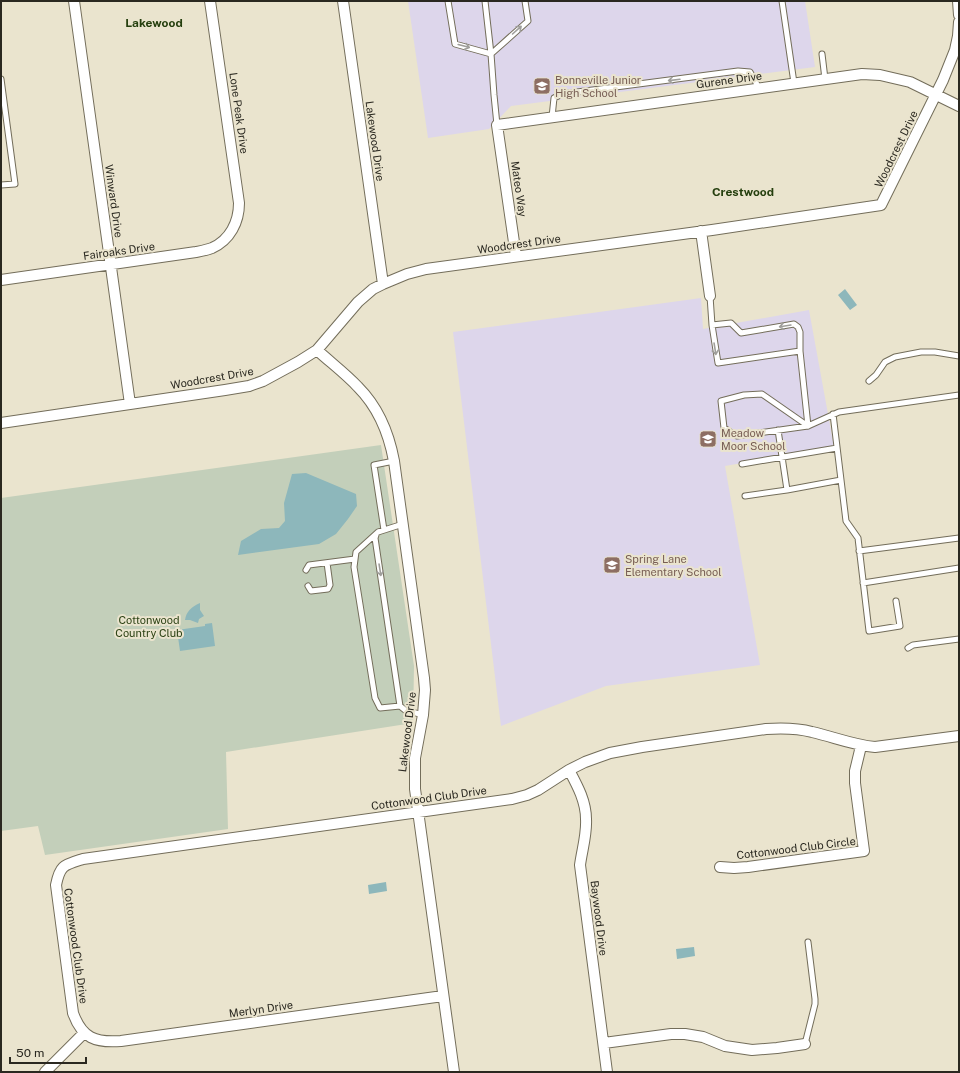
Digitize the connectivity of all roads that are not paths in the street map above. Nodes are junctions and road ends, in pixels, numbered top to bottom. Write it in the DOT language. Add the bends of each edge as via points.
graph roads {
  1 [pos="74,1"];
  2 [pos="210,1"];
  3 [pos="343,1"];
  4 [pos="448,1"];
  5 [pos="485,1"];
  6 [pos="525,1"];
  7 [pos="782,1"];
  8 [pos="958,1"];
  9 [pos="959,15"];
  10 [pos="959,22"];
  11 [pos="491,54"];
  12 [pos="822,54"];
  13 [pos="1,79"];
  14 [pos="826,79"];
  15 [pos="794,83"];
  16 [pos="759,88"];
  17 [pos="936,95"];
  18 [pos="959,106"];
  19 [pos="552,117"];
  20 [pos="497,125"];
  21 [pos="1,185"];
  22 [pos="233,228"];
  23 [pos="702,231"];
  24 [pos="516,256"];
  25 [pos="111,264"];
  26 [pos="1,280"];
  27 [pos="383,284"];
  28 [pos="710,296"];
  29 [pos="712,325"];
  30 [pos="317,350"];
  31 [pos="800,351"];
  32 [pos="959,356"];
  33 [pos="869,381"];
  34 [pos="959,395"];
  35 [pos="130,404"];
  36 [pos="833,414"];
  37 [pos="1,423"];
  38 [pos="808,426"];
  39 [pos="778,430"];
  40 [pos="837,448"];
  41 [pos="782,457"];
  42 [pos="394,461"];
  43 [pos="742,464"];
  44 [pos="841,480"];
  45 [pos="787,490"];
  46 [pos="746,496"];
  47 [pos="403,524"];
  48 [pos="384,530"];
  49 [pos="378,532"];
  50 [pos="959,538"];
  51 [pos="859,551"];
  52 [pos="355,559"];
  53 [pos="327,563"];
  54 [pos="959,568"];
  55 [pos="306,570"];
  56 [pos="863,583"];
  57 [pos="308,586"];
  58 [pos="896,601"];
  59 [pos="959,639"];
  60 [pos="908,648"];
  61 [pos="400,706"];
  62 [pos="423,715"];
  63 [pos="959,736"];
  64 [pos="861,746"];
  65 [pos="569,770"];
  66 [pos="417,812"];
  67 [pos="720,867"];
  68 [pos="808,942"];
  69 [pos="443,996"];
  70 [pos="84,1033"];
  71 [pos="604,1044"];
  72 [pos="805,1044"];
  73 [pos="45,1072"];
  74 [pos="454,1072"];
  75 [pos="607,1072"];
  1 -- 25 [label="street, Winward Drive"];
  2 -- 22 [label="street, Lone Peak Drive" via="239,199 239,212"];
  3 -- 27 [label="street, Lakewood Drive"];
  4 -- 11 [label="lane, one-way" via="455,44"];
  5 -- 11 [label="lane"];
  11 -- 6 [label="lane, one-way" via="528,21"];
  7 -- 15 [label="lane"];
  8 -- 9 [label="street"];
  10 -- 17 [label="street, Woodcrest Drive" via="955,50"];
  11 -- 20 [label="lane"];
  12 -- 14 [label="lane"];
  13 -- 21 [label="lane" via="15,184"];
  14 -- 15 [label="street, Gurene Drive"];
  14 -- 17 [label="street, Gurene Drive" via="876,74 910,82"];
  15 -- 16 [label="street, Gurene Drive"];
  16 -- 19 [label="street, Gurene Drive"];
  16 -- 19 [label="lane, one-way" via="750,72 738,71 562,94 554,98"];
  17 -- 18 [label="street, Gurene Drive"];
  17 -- 23 [label="street, Woodcrest Drive" via="881,205"];
  19 -- 20 [label="street, Gurene Drive"];
  20 -- 24 [label="street, Mateo Way"];
  22 -- 25 [label="street, Fairoaks Drive" via="224,240 212,248"];
  23 -- 24 [label="street, Woodcrest Drive"];
  23 -- 28 [label="street"];
  24 -- 27 [label="street, Woodcrest Drive" via="426,269"];
  25 -- 26 [label="street, Fairoaks Drive"];
  25 -- 35 [label="street, Winward Drive"];
  27 -- 30 [label="street, Woodcrest Drive" via="358,302"];
  28 -- 29 [label="lane"];
  31 -- 29 [label="lane, one-way" via="800,332 794,324 741,333 731,323"];
  29 -- 31 [label="lane, one-way" via="718,363"];
  30 -- 35 [label="street, Woodcrest Drive" via="280,372 249,386"];
  30 -- 42 [label="street, Lakewood Drive" via="360,388 372,404 388,437"];
  31 -- 38 [label="lane"];
  32 -- 33 [label="lane" via="921,352 895,357 885,362 876,376"];
  34 -- 36 [label="lane"];
  35 -- 37 [label="street, Woodcrest Drive"];
  36 -- 38 [label="lane"];
  36 -- 40 [label="lane"];
  38 -- 39 [label="lane"];
  38 -- 39 [label="lane" via="762,394 744,395 722,401 724,428 737,436"];
  39 -- 41 [label="lane"];
  40 -- 41 [label="lane"];
  40 -- 44 [label="lane"];
  41 -- 43 [label="lane"];
  41 -- 45 [label="lane"];
  42 -- 47 [label="street, Lakewood Drive"];
  42 -- 48 [label="lane" via="374,465"];
  44 -- 45 [label="lane"];
  44 -- 51 [label="lane" via="846,521 858,538"];
  45 -- 46 [label="lane"];
  47 -- 48 [label="lane"];
  47 -- 62 [label="street, Lakewood Drive" via="423,666"];
  48 -- 49 [label="lane"];
  49 -- 52 [label="lane" via="356,552"];
  49 -- 61 [label="lane, one-way" via="375,538"];
  50 -- 51 [label="lane"];
  51 -- 56 [label="lane"];
  52 -- 53 [label="lane"];
  52 -- 61 [label="lane" via="354,567 375,698 380,708"];
  53 -- 55 [label="lane" via="309,565"];
  53 -- 57 [label="lane" via="330,585 328,589 311,591"];
  54 -- 56 [label="lane"];
  56 -- 58 [label="lane" via="868,631 900,626"];
  59 -- 60 [label="lane" via="912,645"];
  61 -- 62 [label="lane"];
  62 -- 66 [label="street, Lakewood Drive" via="414,763"];
  63 -- 64 [label="street, Cottonwood Club Drive" via="875,747"];
  64 -- 65 [label="street, Cottonwood Club Drive" via="795,729 766,729 610,753"];
  64 -- 67 [label="street, Cottonwood Club Circle" via="855,783 864,851 748,867"];
  65 -- 66 [label="street, Cottonwood Club Drive" via="538,790 512,799"];
  65 -- 71 [label="street, Baywood Drive" via="584,802 585,834 580,865"];
  66 -- 69 [label="street, Lakewood Drive"];
  66 -- 70 [label="street, Cottonwood Club Drive" via="69,863 62,868 56,885 73,1013 76,1023"];
  68 -- 72 [label="lane" via="815,1004"];
  69 -- 70 [label="street, Merlyn Drive" via="116,1041 101,1041"];
  69 -- 74 [label="street, Lakewood Drive"];
  70 -- 73 [label="street"];
  71 -- 72 [label="street" via="685,1034 703,1037 725,1046 752,1050"];
  71 -- 75 [label="street, Baywood Drive"];
}
